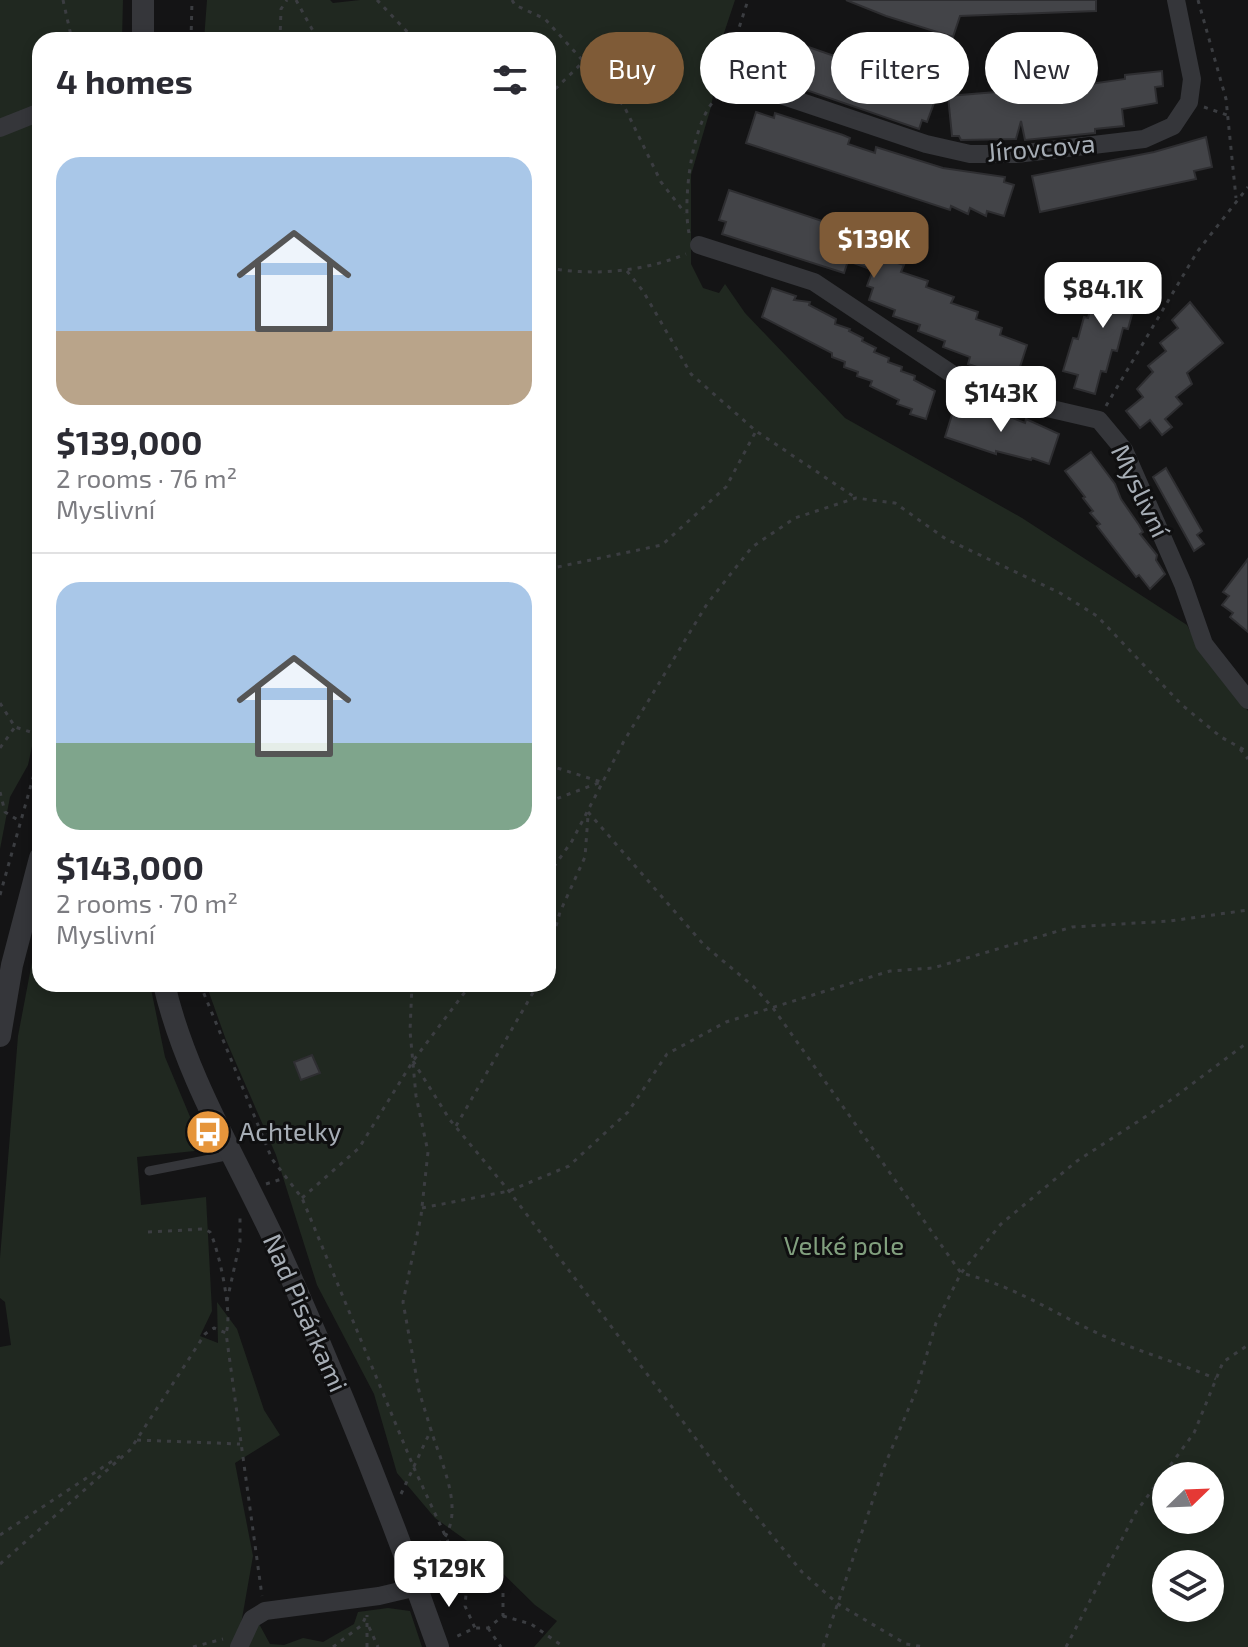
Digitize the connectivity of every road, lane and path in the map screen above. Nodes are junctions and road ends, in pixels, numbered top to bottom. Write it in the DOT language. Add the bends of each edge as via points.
graph roads {
  1 [pos="63,0"];
  2 [pos="143,0"];
  3 [pos="192,0"];
  4 [pos="287,0"];
  5 [pos="296,0"];
  6 [pos="377,0"];
  7 [pos="512,0"];
  8 [pos="748,0"];
  9 [pos="1176,0"];
  10 [pos="1198,0"];
  11 [pos="70,32"];
  12 [pos="143,32"];
  13 [pos="191,32"];
  14 [pos="280,32"];
  15 [pos="314,32"];
  16 [pos="407,32"];
  17 [pos="738,32"];
  18 [pos="580,59"];
  19 [pos="580,65"];
  20 [pos="556,88"];
  21 [pos="1189,102"];
  22 [pos="622,104"];
  23 [pos="712,104"];
  24 [pos="807,104"];
  25 [pos="32,115"];
  26 [pos="1228,115"];
  27 [pos="0,128"];
  28 [pos="1248,187"];
  29 [pos="1236,198"];
  30 [pos="687,216"];
  31 [pos="694,240"];
  32 [pos="556,269"];
  33 [pos="625,270"];
  34 [pos="1099,420"];
  35 [pos="756,431"];
  36 [pos="856,498"];
  37 [pos="556,567"];
  38 [pos="1248,700"];
  39 [pos="0,703"];
  40 [pos="15,727"];
  41 [pos="32,732"];
  42 [pos="1237,746"];
  43 [pos="0,748"];
  44 [pos="1248,752"];
  45 [pos="1248,759"];
  46 [pos="556,768"];
  47 [pos="32,782"];
  48 [pos="601,782"];
  49 [pos="0,792"];
  50 [pos="556,799"];
  51 [pos="588,812"];
  52 [pos="21,822"];
  53 [pos="556,862"];
  54 [pos="32,889"];
  55 [pos="0,895"];
  56 [pos="1248,910"];
  57 [pos="556,926"];
  58 [pos="167,992"];
  59 [pos="203,992"];
  60 [pos="412,992"];
  61 [pos="465,992"];
  62 [pos="533,992"];
  63 [pos="773,1008"];
  64 [pos="0,1036"];
  65 [pos="1248,1042"];
  66 [pos="413,1061"];
  67 [pos="455,1127"];
  68 [pos="234,1154"];
  69 [pos="149,1171"];
  70 [pos="285,1178"];
  71 [pos="509,1191"];
  72 [pos="252,1192"];
  73 [pos="302,1198"];
  74 [pos="422,1208"];
  75 [pos="148,1232"];
  76 [pos="961,1273"];
  77 [pos="227,1303"];
  78 [pos="226,1333"];
  79 [pos="1248,1345"];
  80 [pos="1216,1379"];
  81 [pos="431,1430"];
  82 [pos="137,1440"];
  83 [pos="240,1444"];
  84 [pos="130,1450"];
  85 [pos="414,1468"];
  86 [pos="0,1535"];
  87 [pos="446,1535"];
  88 [pos="0,1564"];
  89 [pos="467,1583"];
  90 [pos="417,1587"];
  91 [pos="838,1604"];
  92 [pos="265,1611"];
  93 [pos="503,1616"];
  94 [pos="367,1624"];
  95 [pos="475,1628"];
  96 [pos="488,1628"];
  97 [pos="241,1641"];
  98 [pos="438,1646"];
  99 [pos="193,1647"];
  100 [pos="333,1647"];
  101 [pos="367,1647"];
  102 [pos="378,1647"];
  103 [pos="501,1647"];
  104 [pos="564,1647"];
  105 [pos="823,1647"];
  106 [pos="924,1647"];
  107 [pos="1066,1647"];
  1 -- 11 [label="path"];
  2 -- 12 [label="street"];
  3 -- 13 [label="path"];
  4 -- 14 [label="path" via="281,9"];
  5 -- 15 [label="path"];
  6 -- 16 [label="path"];
  7 -- 18 [label="path" via="545,19"];
  8 -- 17 [label="path"];
  9 -- 21 [label="street" via="1192,79"];
  10 -- 26 [label="path"];
  19 -- 20 [label="path"];
  21 -- 24 [label="street, Jírovcova" via="1173,126 1144,139 1016,154 970,154 926,144"];
  21 -- 26 [label="path"];
  22 -- 30 [label="path" via="661,182"];
  23 -- 30 [label="path" via="697,139"];
  25 -- 27 [label="street"];
  26 -- 29 [label="path"];
  28 -- 29 [label="path"];
  29 -- 34 [label="path" via="1197,252"];
  30 -- 31 [label="path"];
  31 -- 33 [label="path" via="684,255"];
  31 -- 34 [label="street, Myslivní" via="814,282 987,394"];
  32 -- 33 [label="path"];
  33 -- 35 [label="path" via="691,374"];
  34 -- 38 [label="street, Myslivní" via="1124,450 1204,644"];
  35 -- 36 [label="path"];
  35 -- 37 [label="path" via="726,487 662,545"];
  36 -- 42 [label="path" via="895,503 946,539 1097,616 1182,705"];
  36 -- 48 [label="path" via="795,518 752,547 707,604"];
  39 -- 40 [label="path"];
  40 -- 41 [label="path"];
  40 -- 43 [label="path"];
  42 -- 44 [label="path"];
  42 -- 45 [label="path"];
  46 -- 48 [label="path"];
  47 -- 52 [label="path"];
  48 -- 50 [label="path"];
  48 -- 51 [label="path"];
  49 -- 52 [label="path" via="5,812"];
  51 -- 53 [label="path"];
  51 -- 57 [label="path" via="585,857"];
  51 -- 63 [label="path" via="704,945"];
  52 -- 55 [label="path"];
  54 -- 64 [label="street"];
  56 -- 63 [label="path" via="1072,927 933,968 890,971"];
  58 -- 68 [label="street, Nad Pisárkami" via="189,1061"];
  59 -- 70 [label="path" via="272,1159"];
  60 -- 66 [label="path"];
  61 -- 66 [label="path"];
  62 -- 67 [label="path"];
  63 -- 71 [label="path" via="726,1022 667,1054 628,1112 569,1166"];
  63 -- 76 [label="path"];
  65 -- 76 [label="path" via="1077,1161 1001,1224"];
  66 -- 67 [label="path"];
  66 -- 73 [label="path" via="359,1148"];
  66 -- 74 [label="path" via="428,1152"];
  67 -- 71 [label="path"];
  68 -- 69 [label="lane"];
  68 -- 72 [label="street, Nad Pisárkami"];
  70 -- 72 [label="path"];
  70 -- 73 [label="path"];
  71 -- 74 [label="path"];
  71 -- 91 [label="path" via="730,1484 802,1572"];
  72 -- 77 [label="path" via="241,1201 240,1242"];
  72 -- 90 [label="street, Nad Pisárkami" via="345,1403"];
  73 -- 85 [label="path"];
  74 -- 81 [label="path" via="403,1302"];
  75 -- 77 [label="path" via="210,1232"];
  76 -- 80 [label="path" via="999,1282 1112,1340"];
  76 -- 91 [label="path" via="936,1323"];
  77 -- 78 [label="path"];
  78 -- 82 [label="path" via="214,1328 205,1334"];
  78 -- 83 [label="path"];
  79 -- 80 [label="path" via="1223,1362"];
  80 -- 107 [label="path" via="1194,1433 1136,1512"];
  81 -- 85 [label="path"];
  81 -- 87 [label="path" via="451,1498"];
  82 -- 83 [label="path"];
  82 -- 84 [label="path"];
  83 -- 92 [label="path"];
  84 -- 86 [label="path"];
  84 -- 88 [label="path"];
  85 -- 87 [label="path"];
  87 -- 89 [label="path"];
  89 -- 93 [label="path" via="485,1579 503,1591"];
  89 -- 95 [label="path" via="465,1606"];
  90 -- 92 [label="street"];
  90 -- 98 [label="street, Nad Pisárkami"];
  91 -- 105 [label="path"];
  91 -- 106 [label="path" via="906,1644"];
  92 -- 97 [label="street" via="252,1619"];
  93 -- 96 [label="path"];
  93 -- 104 [label="path" via="531,1624"];
  94 -- 100 [label="path" via="367,1612 362,1625"];
  94 -- 101 [label="path"];
  94 -- 102 [label="path"];
  95 -- 96 [label="path"];
  95 -- 98 [label="path"];
  96 -- 103 [label="path"];
  97 -- 99 [label="path"];
}
